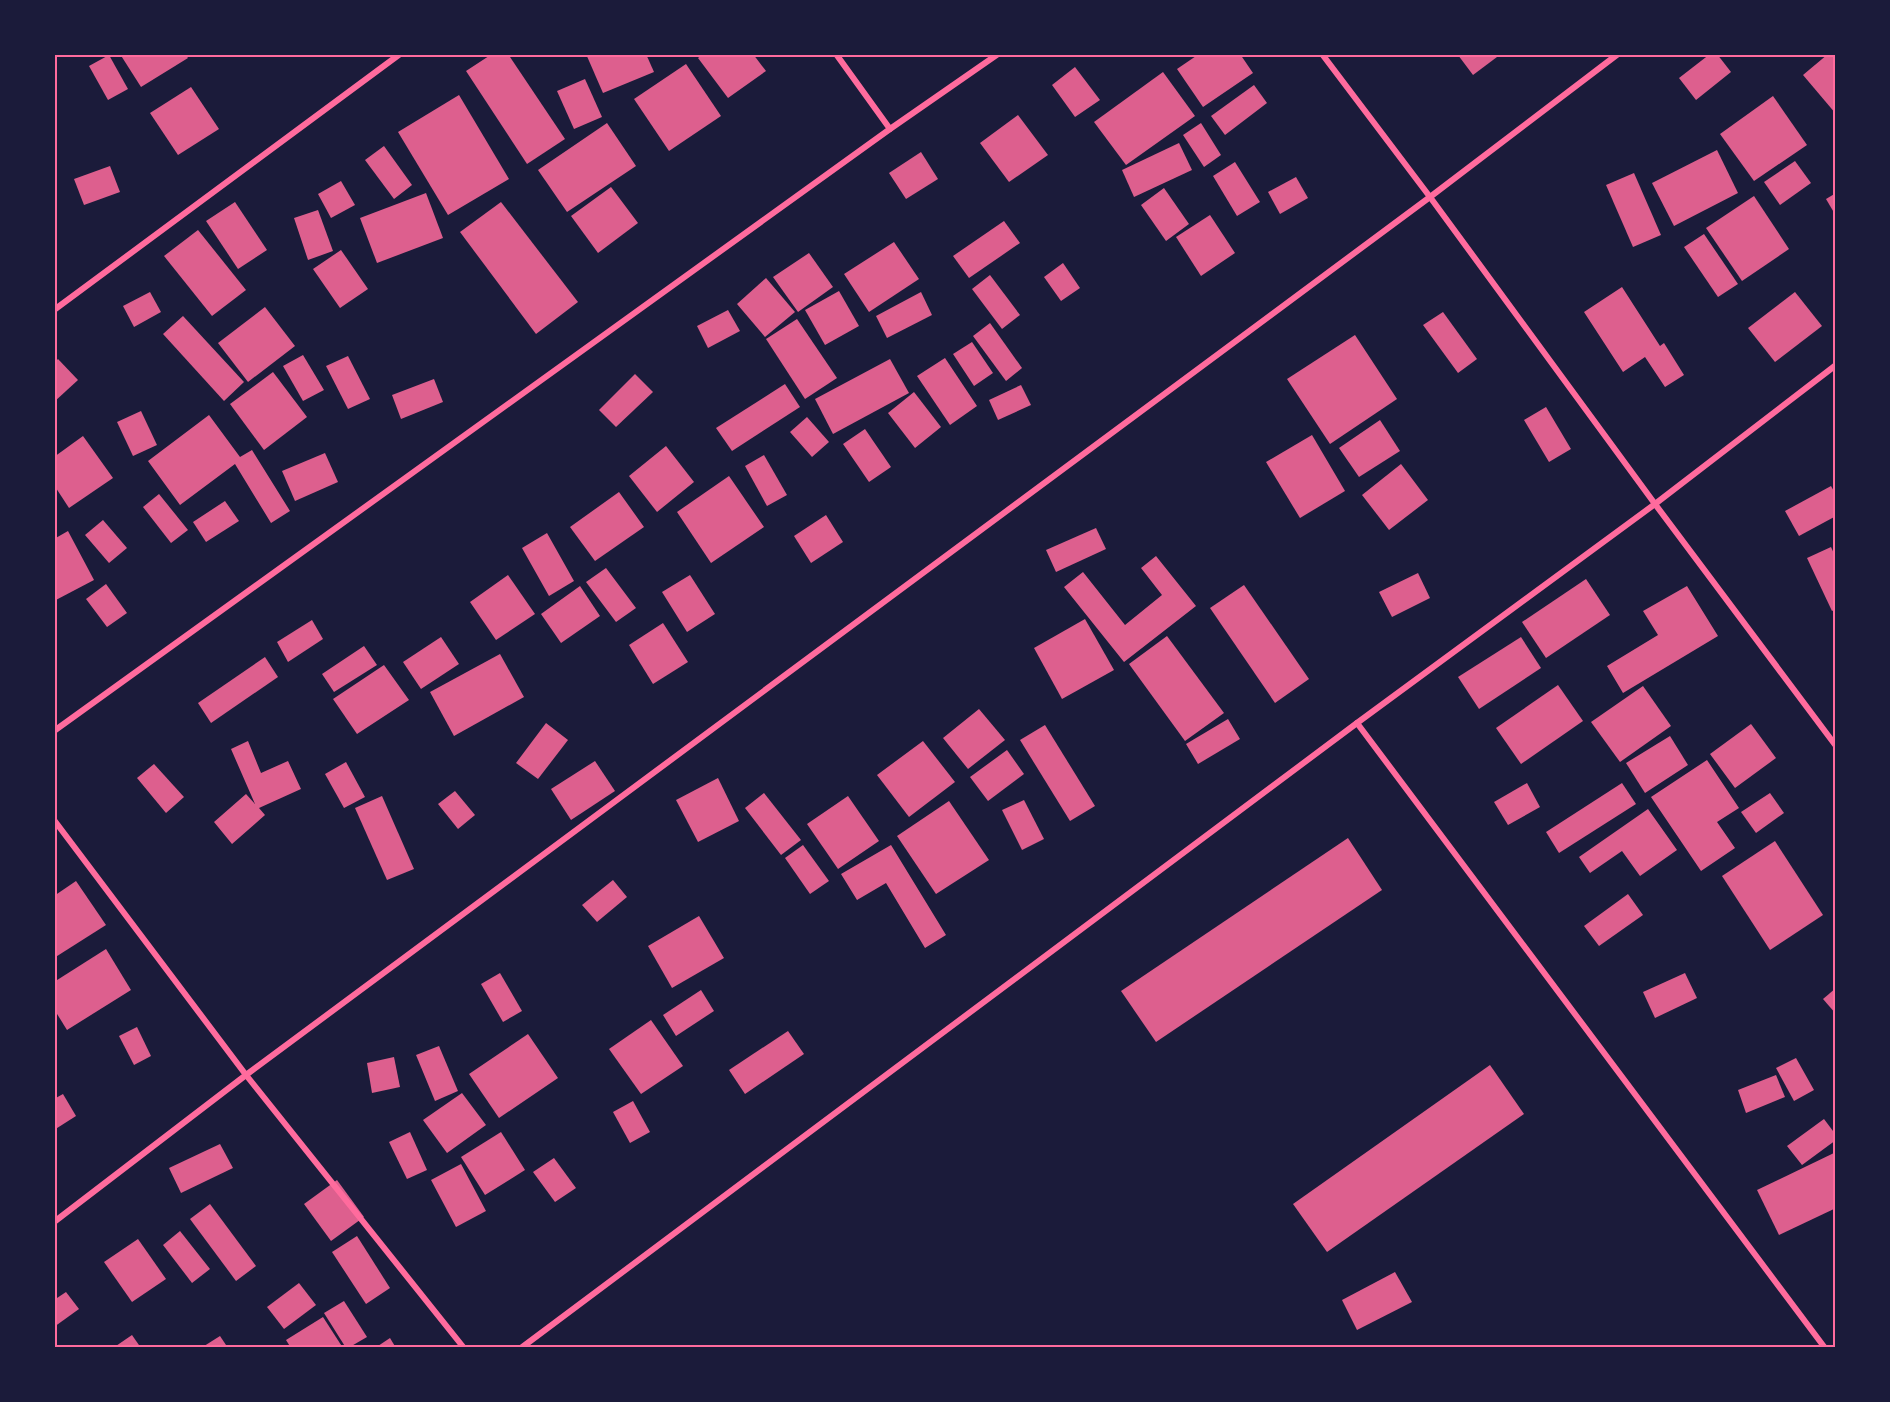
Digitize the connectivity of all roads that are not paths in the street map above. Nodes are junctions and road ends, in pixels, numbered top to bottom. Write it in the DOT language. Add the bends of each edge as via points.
graph roads {
  1 [pos="400,54"];
  2 [pos="836,54"];
  3 [pos="998,54"];
  4 [pos="1322,54"];
  5 [pos="1618,54"];
  6 [pos="890,129"];
  7 [pos="1430,197"];
  8 [pos="54,310"];
  9 [pos="1836,365"];
  10 [pos="1655,504"];
  11 [pos="1357,723"];
  12 [pos="54,731"];
  13 [pos="1836,746"];
  14 [pos="54,820"];
  15 [pos="246,1075"];
  16 [pos="54,1222"];
  17 [pos="464,1348"];
  18 [pos="521,1348"];
  19 [pos="1825,1348"];
  1 -- 8 [label="street"];
  2 -- 6 [label="street"];
  3 -- 6 [label="street"];
  4 -- 7 [label="street"];
  5 -- 7 [label="street"];
  6 -- 12 [label="street"];
  7 -- 10 [label="street"];
  7 -- 15 [label="street"];
  9 -- 10 [label="street"];
  10 -- 11 [label="street"];
  10 -- 13 [label="street"];
  11 -- 18 [label="street"];
  11 -- 19 [label="street"];
  14 -- 15 [label="street"];
  15 -- 16 [label="street"];
  15 -- 17 [label="street"];
}
